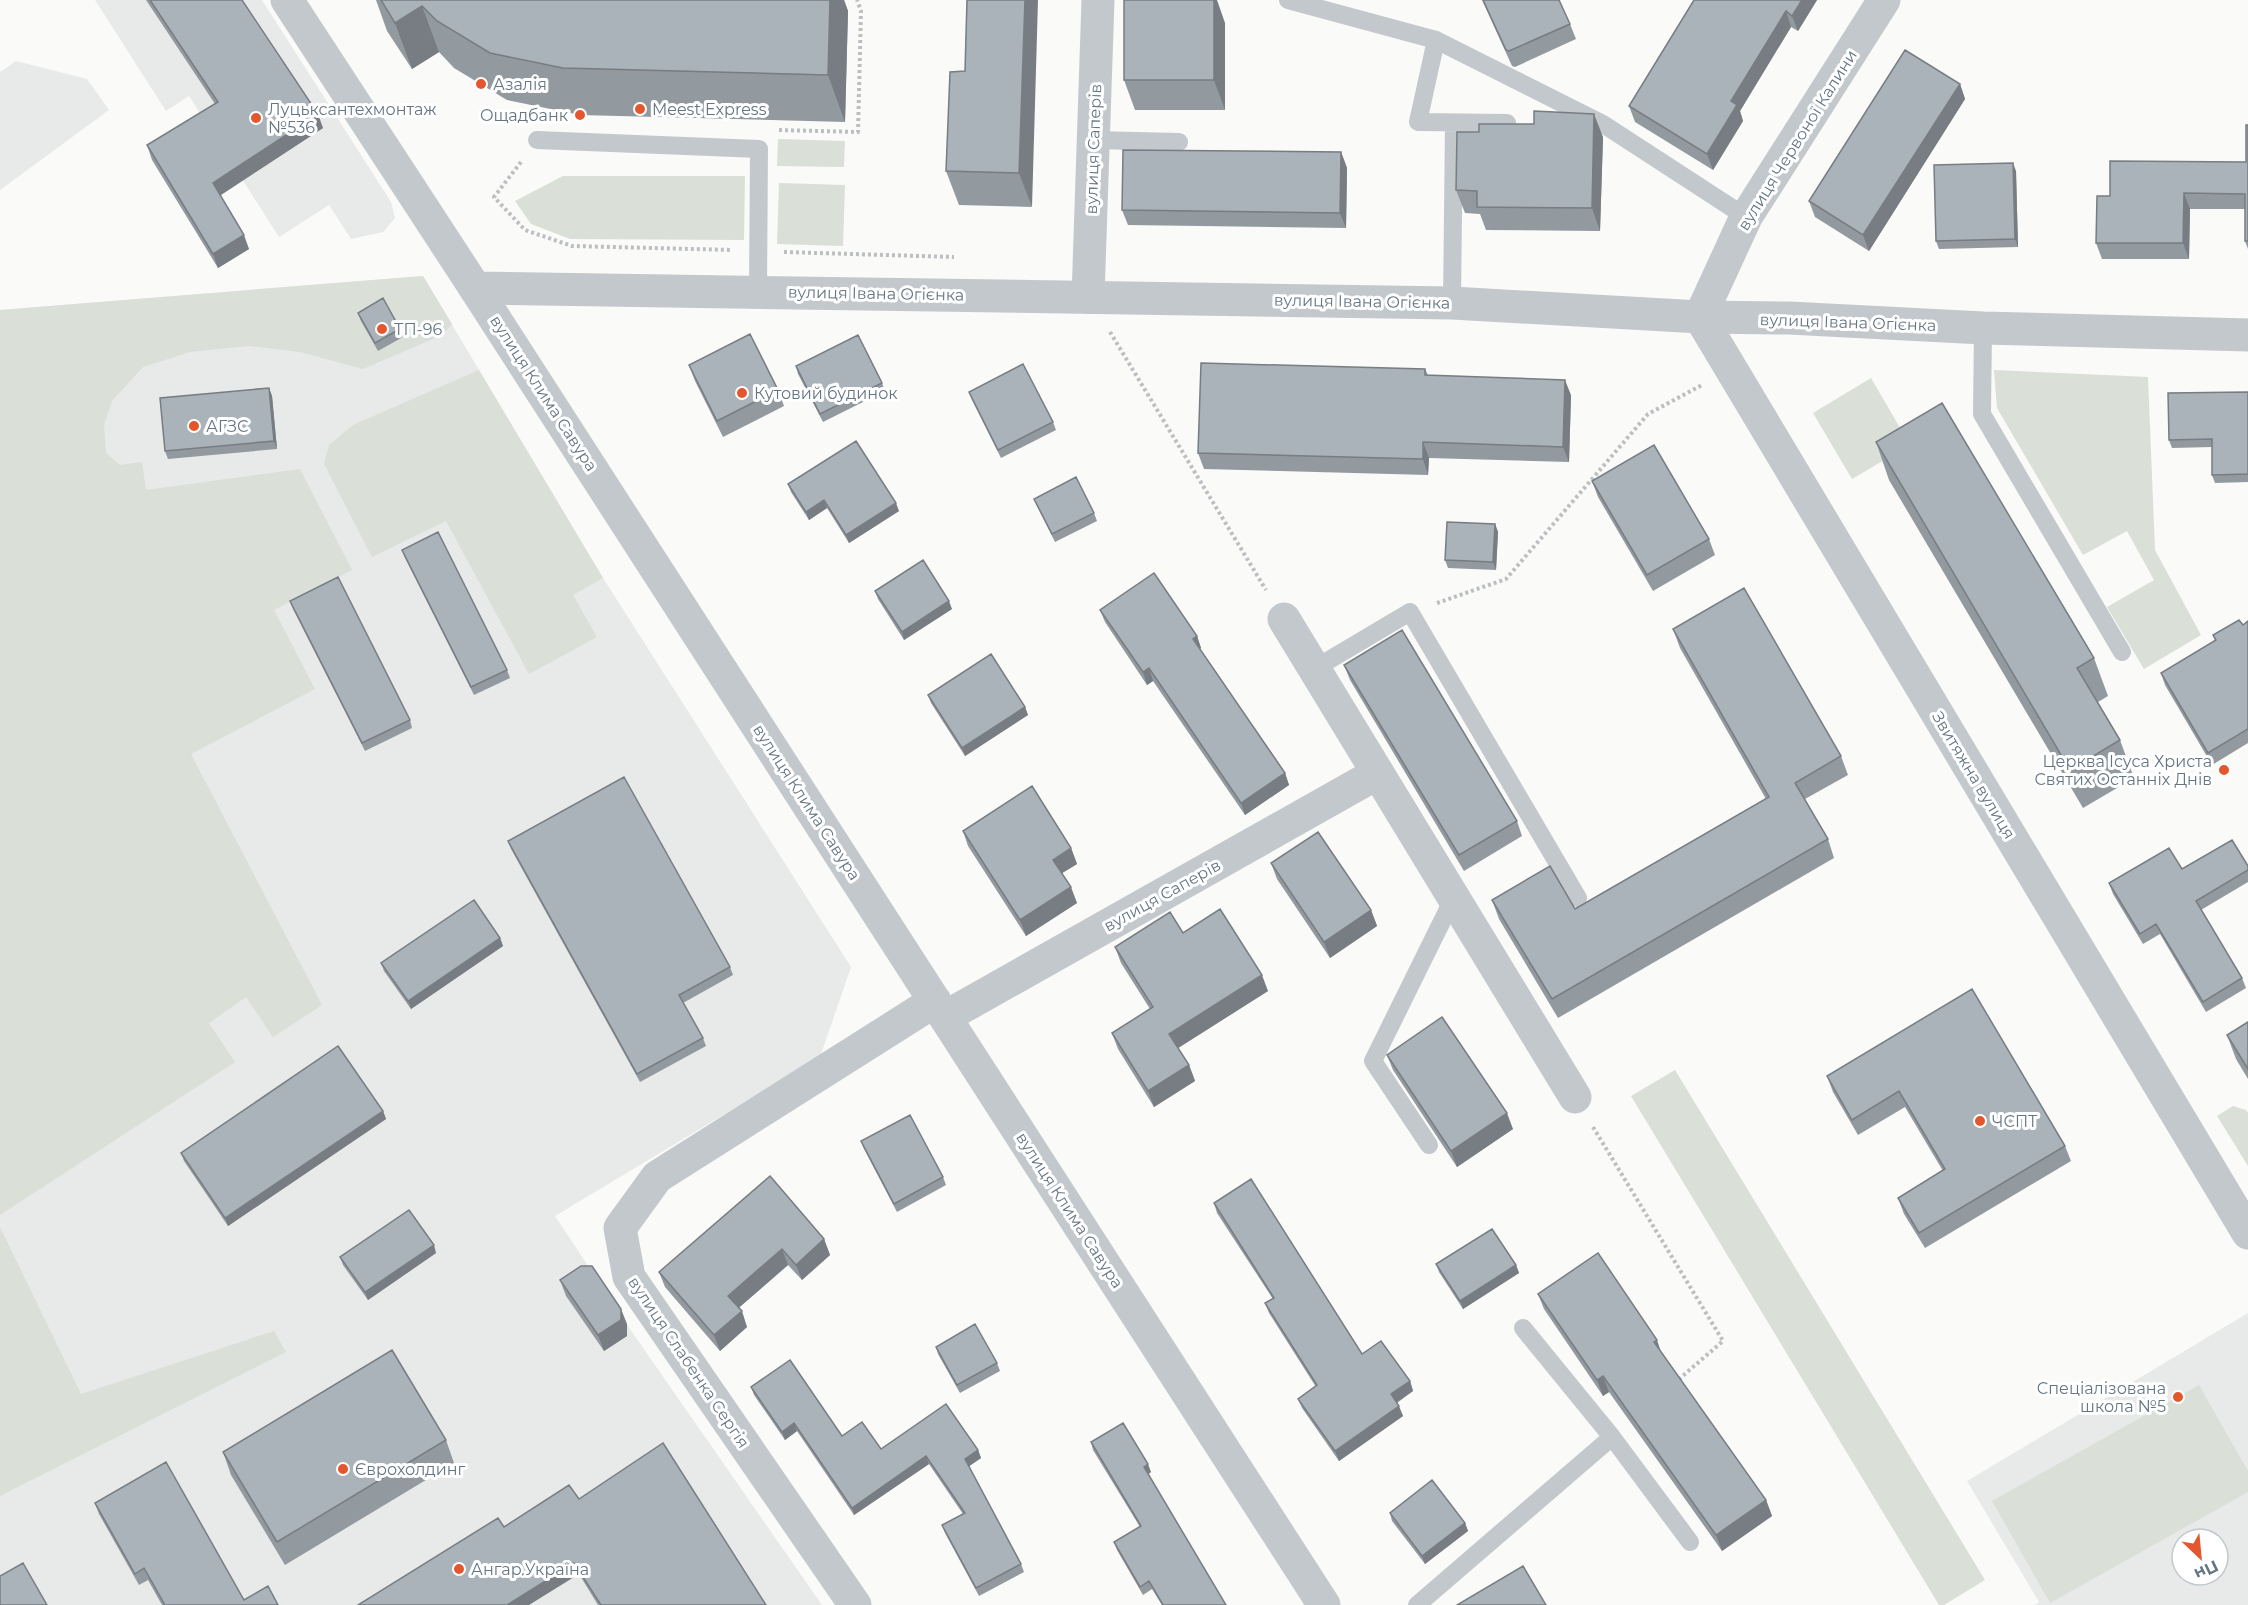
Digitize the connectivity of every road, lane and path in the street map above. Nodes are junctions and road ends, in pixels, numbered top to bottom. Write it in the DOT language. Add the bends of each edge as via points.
graph roads {
  1 [pos="287,0"];
  2 [pos="856,0"];
  3 [pos="1098,0"];
  4 [pos="1288,0"];
  5 [pos="1884,0"];
  6 [pos="1436,39"];
  7 [pos="1454,123"];
  8 [pos="1507,123"];
  9 [pos="537,140"];
  10 [pos="1094,140"];
  11 [pos="1179,142"];
  12 [pos="759,148"];
  13 [pos="1746,218"];
  14 [pos="476,288"];
  15 [pos="758,291"];
  16 [pos="1088,297"];
  17 [pos="1452,303"];
  18 [pos="1700,317"];
  19 [pos="1983,328"];
  20 [pos="2248,335"];
  21 [pos="1732,369"];
  22 [pos="1410,612"];
  23 [pos="1284,619"];
  24 [pos="2122,652"];
  25 [pos="1314,669"];
  26 [pos="1378,773"];
  27 [pos="1454,897"];
  28 [pos="1578,898"];
  29 [pos="940,1009"];
  30 [pos="1575,1097"];
  31 [pos="1429,1145"];
  32 [pos="2248,1233"];
  33 [pos="1523,1328"];
  34 [pos="1672,1386"];
  35 [pos="1612,1437"];
  36 [pos="1690,1542"];
  37 [pos="855,1605"];
  38 [pos="1324,1605"];
  39 [pos="1417,1605"];
  1 -- 14 [label="street, вулиця Клима Савура"];
  2 -- 12 [label="path" via="861,11 858,132 777,130"];
  3 -- 10 [label="street, вулиця Саперів"];
  4 -- 6 [label="lane"];
  5 -- 13 [label="street, вулиця Червоної Калини"];
  6 -- 7 [label="lane" via="1418,122"];
  6 -- 13 [label="lane" via="1603,124"];
  7 -- 8 [label="lane"];
  7 -- 17 [label="lane"];
  9 -- 12 [label="lane"];
  10 -- 11 [label="lane"];
  10 -- 16 [label="street, вулиця Саперів"];
  12 -- 15 [label="lane"];
  13 -- 18 [label="street, вулиця Червоної Калини"];
  14 -- 15 [label="street, вулиця Івана Огієнка"];
  14 -- 29 [label="street, вулиця Клима Савура"];
  15 -- 16 [label="street, вулиця Івана Огієнка"];
  16 -- 17 [label="street, вулиця Івана Огієнка"];
  16 -- 23 [label="path"];
  17 -- 18 [label="street, вулиця Івана Огієнка"];
  18 -- 19 [label="street, вулиця Івана Огієнка"];
  18 -- 21 [label="street, Звитяжна вулиця"];
  19 -- 20 [label="street, вулиця Івана Огієнка"];
  19 -- 24 [label="lane" via="1982,414"];
  21 -- 22 [label="path" via="1648,414 1506,579"];
  21 -- 32 [label="street, Звитяжна вулиця"];
  22 -- 25 [label="lane"];
  22 -- 28 [label="lane"];
  23 -- 25 [label="street"];
  25 -- 26 [label="street"];
  26 -- 27 [label="street"];
  26 -- 29 [label="street, вулиця Саперів"];
  27 -- 30 [label="street"];
  27 -- 31 [label="lane" via="1372,1061"];
  29 -- 37 [label="street, вулиця Слабенка Сергія" via="657,1177 620,1228 629,1277"];
  29 -- 38 [label="street, вулиця Клима Савура"];
  30 -- 34 [label="path" via="1723,1341"];
  33 -- 35 [label="lane"];
  35 -- 36 [label="lane"];
  35 -- 39 [label="lane"];
}
